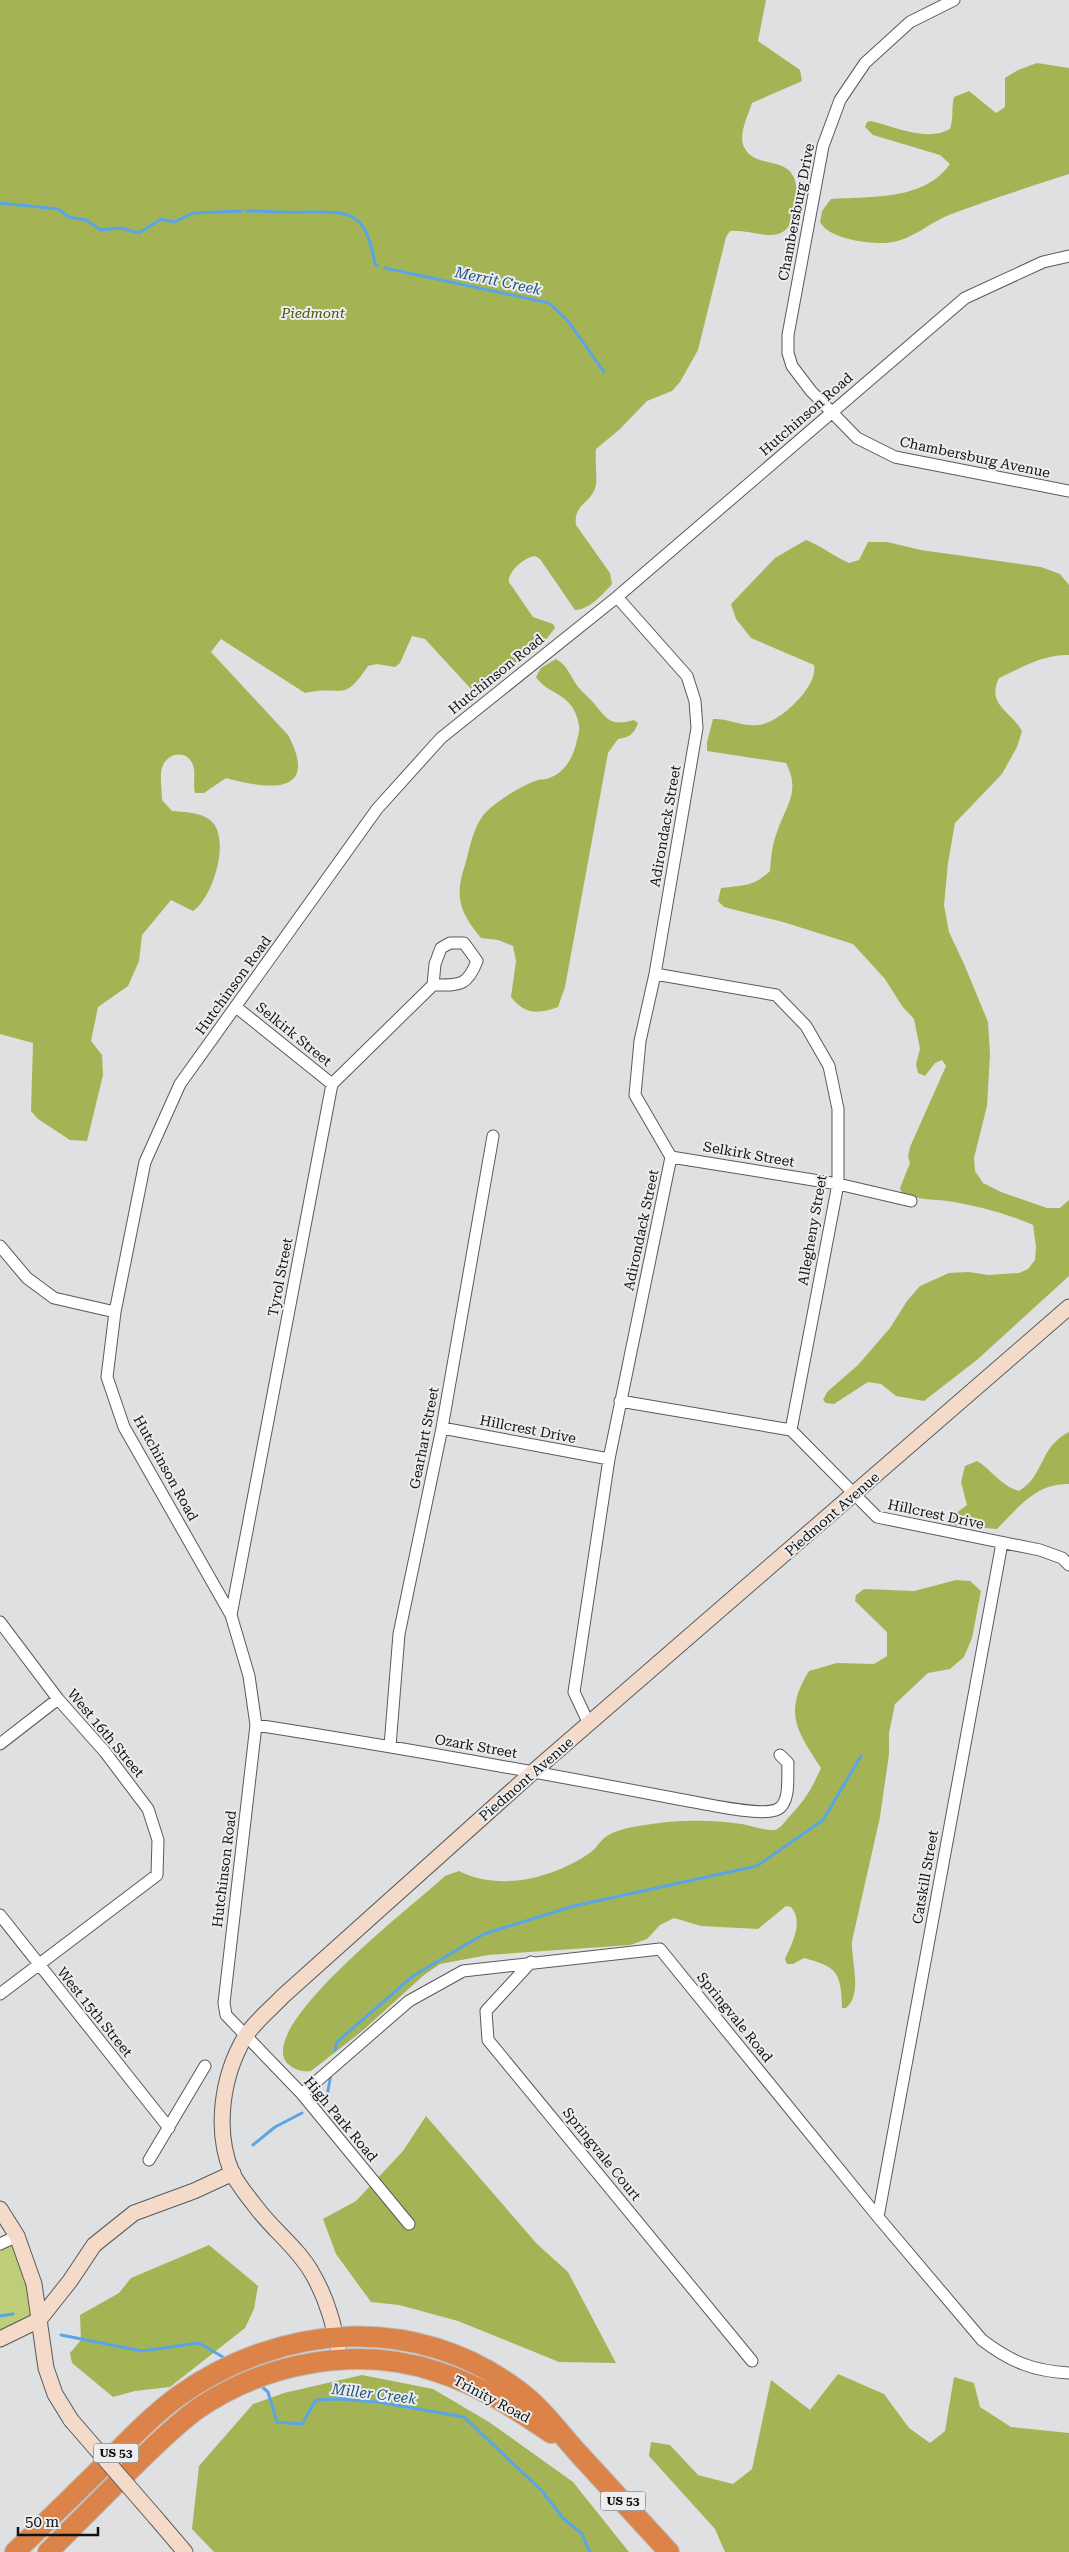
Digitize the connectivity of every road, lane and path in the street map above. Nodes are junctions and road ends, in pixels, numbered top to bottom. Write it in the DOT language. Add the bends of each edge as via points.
graph roads {
  1 [pos="954,0"];
  2 [pos="1069,256"];
  3 [pos="832,411"];
  4 [pos="1069,491"];
  5 [pos="617,597"];
  6 [pos="655,974"];
  7 [pos="433,985"];
  8 [pos="236,1007"];
  9 [pos="332,1084"];
  10 [pos="493,1136"];
  11 [pos="671,1156"];
  12 [pos="838,1184"];
  13 [pos="911,1201"];
  14 [pos="0,1246"];
  15 [pos="1069,1307"];
  16 [pos="114,1312"];
  17 [pos="620,1401"];
  18 [pos="442,1428"];
  19 [pos="791,1430"];
  20 [pos="609,1459"];
  21 [pos="855,1494"];
  22 [pos="1002,1543"];
  23 [pos="1069,1565"];
  24 [pos="231,1615"];
  25 [pos="0,1622"];
  26 [pos="58,1699"];
  27 [pos="589,1724"];
  28 [pos="256,1725"];
  29 [pos="0,1744"];
  30 [pos="390,1746"];
  31 [pos="780,1755"];
  32 [pos="534,1771"];
  33 [pos="0,1915"];
  34 [pos="531,1962"];
  35 [pos="38,1965"];
  36 [pos="0,1994"];
  37 [pos="245,2036"];
  38 [pos="205,2066"];
  39 [pos="302,2094"];
  40 [pos="169,2128"];
  41 [pos="149,2160"];
  42 [pos="233,2173"];
  43 [pos="0,2209"];
  44 [pos="878,2216"];
  45 [pos="409,2224"];
  46 [pos="17,2236"];
  47 [pos="0,2244"];
  48 [pos="39,2320"];
  49 [pos="336,2336"];
  50 [pos="0,2339"];
  51 [pos="340,2359"];
  52 [pos="752,2361"];
  53 [pos="1069,2361"];
  54 [pos="1068,2373"];
  55 [pos="576,2450"];
  56 [pos="16,2552"];
  57 [pos="48,2552"];
  58 [pos="185,2552"];
  59 [pos="669,2552"];
  1 -- 3 [label="street, Chambersburg Drive" via="910,22 865,62 840,100 823,146 788,335 788,353 792,366"];
  2 -- 3 [label="street, Hutchinson Road" via="1043,262 965,298"];
  3 -- 4 [label="street, Chambersburg Avenue" via="857,438 895,458"];
  3 -- 5 [label="street, Hutchinson Road"];
  5 -- 6 [label="street, Adirondack Street" via="687,676 695,701 697,728"];
  5 -- 8 [label="street, Hutchinson Road" via="441,738 377,809"];
  6 -- 11 [label="street, Adirondack Street" via="640,1041 635,1095"];
  6 -- 12 [label="street, Allegheny Street" via="776,996 806,1026 829,1066 838,1108"];
  7 -- 9 [label="street"];
  8 -- 9 [label="street, Selkirk Street"];
  8 -- 16 [label="street, Hutchinson Road" via="180,1084 145,1162"];
  9 -- 24 [label="street, Tyrol Street"];
  10 -- 18 [label="street, Gearhart Street"];
  11 -- 12 [label="street, Selkirk Street"];
  11 -- 17 [label="street, Adirondack Street"];
  12 -- 13 [label="street, Selkirk Street"];
  12 -- 19 [label="street, Allegheny Street"];
  14 -- 16 [label="street" via="27,1278 54,1298"];
  15 -- 21 [label="main road, Piedmont Avenue"];
  16 -- 24 [label="street, Hutchinson Road" via="107,1377 124,1427"];
  17 -- 19 [label="street"];
  17 -- 20 [label="street, Adirondack Street"];
  18 -- 20 [label="street, Hillcrest Drive"];
  18 -- 30 [label="street, Gearhart Street" via="399,1634"];
  19 -- 21 [label="street, Hillcrest Drive"];
  20 -- 27 [label="street, Adirondack Street" via="574,1692"];
  21 -- 22 [label="street, Hillcrest Drive" via="877,1517"];
  21 -- 27 [label="main road, Piedmont Avenue"];
  22 -- 23 [label="street, Hillcrest Drive" via="1040,1550 1062,1558"];
  22 -- 44 [label="street, Catskill Street"];
  24 -- 28 [label="street, Hutchinson Road" via="249,1676"];
  25 -- 26 [label="street, West 16th Street"];
  26 -- 29 [label="street"];
  26 -- 35 [label="street, West 16th Street" via="105,1752 148,1809 158,1840 157,1875"];
  27 -- 32 [label="main road, Piedmont Avenue"];
  28 -- 30 [label="street, Ozark Street"];
  28 -- 37 [label="street, Hutchinson Road" via="224,2003 226,2015"];
  30 -- 32 [label="street, Ozark Street"];
  31 -- 32 [label="street, Ozark Street" via="788,1763 784,1804 778,1809 763,1812"];
  32 -- 37 [label="main road, Piedmont Avenue" via="283,1996"];
  33 -- 35 [label="street, West 15th Street"];
  34 -- 39 [label="street, Springvale Road" via="463,1971 409,2001"];
  34 -- 44 [label="street, Springvale Road" via="660,1949"];
  34 -- 52 [label="street, Springvale Court" via="486,2011 488,2040"];
  35 -- 36 [label="street"];
  35 -- 40 [label="street, West 15th Street"];
  37 -- 39 [label="street, High Park Road"];
  37 -- 42 [label="main road, Piedmont Avenue" via="230,2068 224,2092 224,2134"];
  38 -- 40 [label="street"];
  39 -- 45 [label="street, High Park Road"];
  40 -- 41 [label="street"];
  42 -- 48 [label="main road" via="134,2213 94,2245 70,2282"];
  42 -- 49 [label="main road, Piedmont Avenue" via="256,2207 312,2272 323,2294"];
  43 -- 46 [label="main road"];
  44 -- 54 [label="street, Springvale Road" via="982,2340 1024,2366"];
  46 -- 47 [label="street"];
  46 -- 48 [label="main road" via="34,2284"];
  48 -- 50 [label="main road"];
  48 -- 58 [label="main road, bridge" via="49,2376 55,2394 71,2420"];
  49 -- 51 [label="main road, Piedmont Avenue"];
  49 -- 55 [label="highway, Trinity Road / US 53" via="420,2343 484,2368 536,2405"];
  49 -- 56 [label="highway, US 53" via="276,2347 205,2378 153,2416"];
  51 -- 55 [label="highway, Trinity Road / US 53" via="415,2365 461,2380 512,2407"];
  51 -- 57 [label="highway, US 53" via="311,2363 253,2380 210,2401 173,2430"];
  53 -- 54 [label="street"];
  55 -- 59 [label="highway, Trinity Road / US 53"];
}
